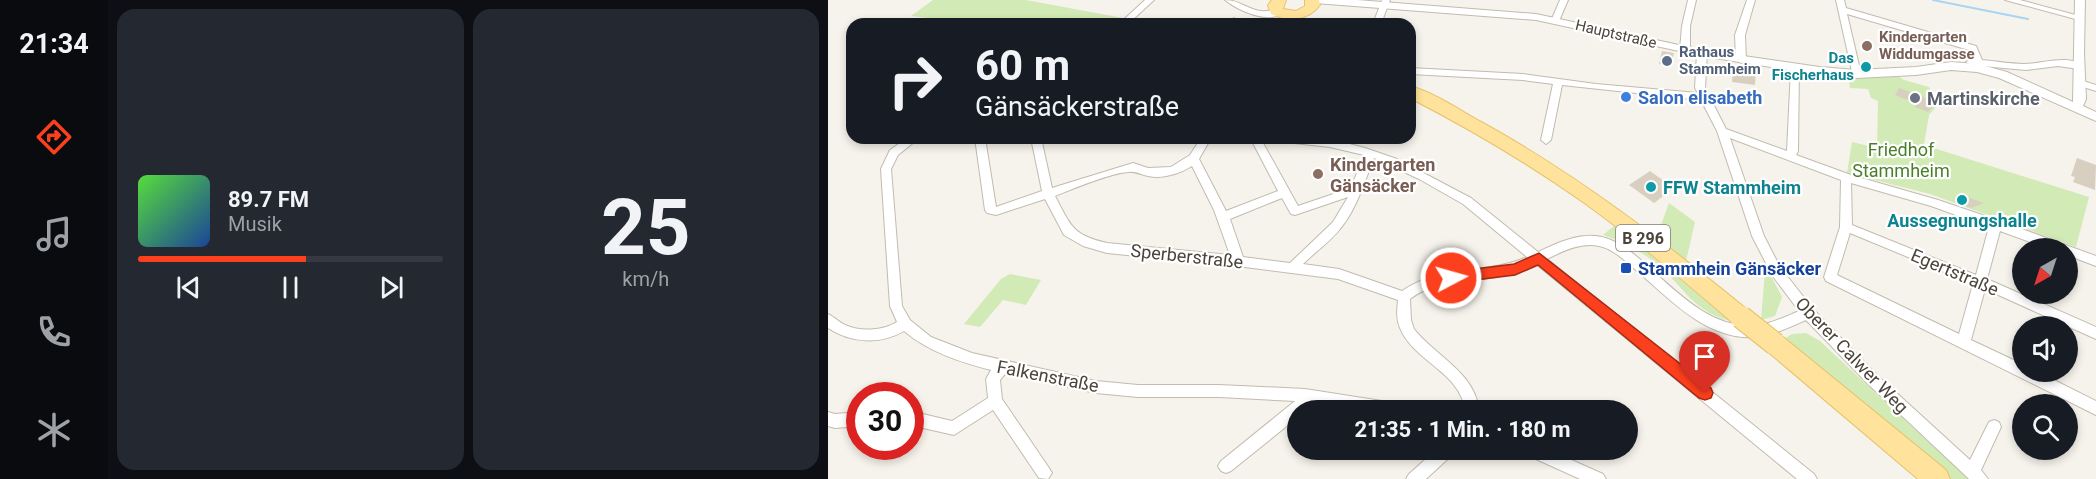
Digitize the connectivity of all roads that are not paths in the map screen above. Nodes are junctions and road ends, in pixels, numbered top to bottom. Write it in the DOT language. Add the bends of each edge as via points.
graph roads {
  1 [pos="1150,0"];
  2 [pos="1229,0"];
  3 [pos="1564,0"];
  4 [pos="1692,0"];
  5 [pos="1751,0"];
  6 [pos="2009,0"];
  7 [pos="2080,0"];
  8 [pos="1386,2"];
  9 [pos="1841,5"];
  10 [pos="1296,10"];
  11 [pos="2079,17"];
  12 [pos="1130,18"];
  13 [pos="1379,18"];
  14 [pos="1555,21"];
  15 [pos="1685,50"];
  16 [pos="1702,53"];
  17 [pos="1741,60"];
  18 [pos="1978,63"];
  19 [pos="1965,66"];
  20 [pos="2026,66"];
  21 [pos="2079,66"];
  22 [pos="1796,68"];
  23 [pos="1416,71"];
  24 [pos="1856,74"];
  25 [pos="2032,77"];
  26 [pos="1558,82"];
  27 [pos="2080,83"];
  28 [pos="2096,88"];
  29 [pos="1416,94"];
  30 [pos="1705,97"];
  31 [pos="2076,108"];
  32 [pos="2096,117"];
  33 [pos="1722,131"];
  34 [pos="1546,140"];
  35 [pos="906,144"];
  36 [pos="981,144"];
  37 [pos="1037,144"];
  38 [pos="1202,144"];
  39 [pos="1258,144"];
  40 [pos="1334,144"];
  41 [pos="1370,153"];
  42 [pos="1790,156"];
  43 [pos="1193,159"];
  44 [pos="1847,178"];
  45 [pos="1285,193"];
  46 [pos="1356,193"];
  47 [pos="1048,194"];
  48 [pos="1223,217"];
  49 [pos="1996,224"];
  50 [pos="1846,227"];
  51 [pos="2033,238"];
  52 [pos="2078,255"];
  53 [pos="1539,258"];
  54 [pos="1237,261"];
  55 [pos="2096,261"];
  56 [pos="1292,269"];
  57 [pos="1980,282"];
  58 [pos="1404,297"];
  59 [pos="1808,313"];
  60 [pos="828,320"];
  61 [pos="905,324"];
  62 [pos="2096,333"];
  63 [pos="1964,342"];
  64 [pos="2012,366"];
  65 [pos="1002,367"];
  66 [pos="2043,382"];
  67 [pos="1305,395"];
  68 [pos="1335,400"];
  69 [pos="1470,400"];
  70 [pos="995,401"];
  71 [pos="2096,408"];
  72 [pos="828,419"];
  73 [pos="846,420"];
  74 [pos="924,422"];
  75 [pos="1994,427"];
  76 [pos="1436,460"];
  77 [pos="1555,460"];
  78 [pos="1226,466"];
  79 [pos="1044,473"];
  80 [pos="1976,475"];
  81 [pos="1414,479"];
  82 [pos="1598,479"];
  83 [pos="1809,479"];
  84 [pos="1937,479"];
  1 -- 12 [label="street"];
  2 -- 10 [label="street" via="1258,14"];
  3 -- 14 [label="street"];
  4 -- 15 [label="street"];
  5 -- 17 [label="street" via="1740,35"];
  6 -- 11 [label="street"];
  7 -- 11 [label="street"];
  8 -- 10 [label="street, Hauptstraße" via="1337,2"];
  8 -- 13 [label="street"];
  8 -- 14 [label="street, Hauptstraße"];
  9 -- 18 [label="street" via="1973,48"];
  9 -- 24 [label="street"];
  11 -- 21 [label="street"];
  14 -- 15 [label="street, Hauptstraße"];
  15 -- 16 [label="street, Hauptstraße"];
  16 -- 17 [label="street, Hauptstraße"];
  16 -- 30 [label="street, Oberer Calwer Weg" via="1699,74"];
  17 -- 22 [label="street, Hauptstraße"];
  18 -- 19 [label="street, Hauptstraße"];
  18 -- 20 [label="street, Hauptstraße"];
  19 -- 24 [label="street, Hauptstraße"];
  19 -- 31 [label="street, Hauptstraße" via="2003,75"];
  20 -- 21 [label="street, Hauptstraße"];
  20 -- 25 [label="street"];
  21 -- 27 [label="street"];
  22 -- 24 [label="street, Hauptstraße"];
  22 -- 42 [label="street"];
  23 -- 26 [label="street"];
  26 -- 30 [label="street"];
  26 -- 34 [label="street"];
  27 -- 28 [label="street"];
  27 -- 31 [label="street"];
  29 -- 84 [label="main road, B 296, bridge" via="1521,152 1613,215"];
  30 -- 33 [label="street, Oberer Calwer Weg"];
  31 -- 32 [label="street, Hauptstraße"];
  33 -- 42 [label="street"];
  33 -- 59 [label="street, Oberer Calwer Weg" via="1758,236 1776,271"];
  35 -- 61 [label="street" via="894,153 886,169 896,306"];
  36 -- 47 [label="street" via="991,210"];
  37 -- 47 [label="street, Sperberstraße"];
  38 -- 43 [label="street"];
  39 -- 45 [label="street"];
  40 -- 41 [label="street"];
  41 -- 46 [label="street"];
  41 -- 53 [label="street" via="1427,177 1467,201"];
  42 -- 44 [label="street"];
  43 -- 47 [label="street" via="1156,174 1133,167 1119,170"];
  43 -- 48 [label="street"];
  44 -- 49 [label="street"];
  44 -- 50 [label="street"];
  45 -- 46 [label="street" via="1295,211"];
  45 -- 48 [label="street"];
  46 -- 56 [label="street" via="1332,232"];
  47 -- 54 [label="street, Sperberstraße" via="1068,232 1087,243"];
  48 -- 54 [label="street" via="1238,254"];
  49 -- 51 [label="street"];
  49 -- 57 [label="street"];
  50 -- 57 [label="street, Egertstraße"];
  50 -- 63 [label="street" via="1830,277"];
  52 -- 55 [label="street"];
  53 -- 58 [label="street" via="1515,269 1430,280"];
  53 -- 59 [label="street" via="1582,241 1610,244 1692,312 1725,330 1770,329"];
  53 -- 83 [label="street"];
  54 -- 56 [label="street, Sperberstraße"];
  56 -- 58 [label="street, Sperberstraße" via="1339,274"];
  57 -- 62 [label="street, Egertstraße"];
  57 -- 63 [label="street"];
  58 -- 69 [label="street" via="1403,317 1409,334 1467,391"];
  59 -- 80 [label="street, Oberer Calwer Weg" via="1873,380"];
  60 -- 61 [label="street" via="841,331 866,334 888,333"];
  61 -- 65 [label="street, Falkenstraße" via="933,344"];
  63 -- 64 [label="street"];
  65 -- 67 [label="street, Falkenstraße" via="1096,387 1138,391"];
  65 -- 70 [label="street" via="993,379"];
  66 -- 71 [label="street"];
  67 -- 68 [label="street, Falkenstraße"];
  67 -- 78 [label="street" via="1300,406"];
  70 -- 74 [label="street" via="954,428"];
  70 -- 79 [label="street"];
  72 -- 73 [label="street"];
  75 -- 80 [label="street, Oberer Calwer Weg"];
  76 -- 81 [label="street"];
  77 -- 82 [label="street"];
}
